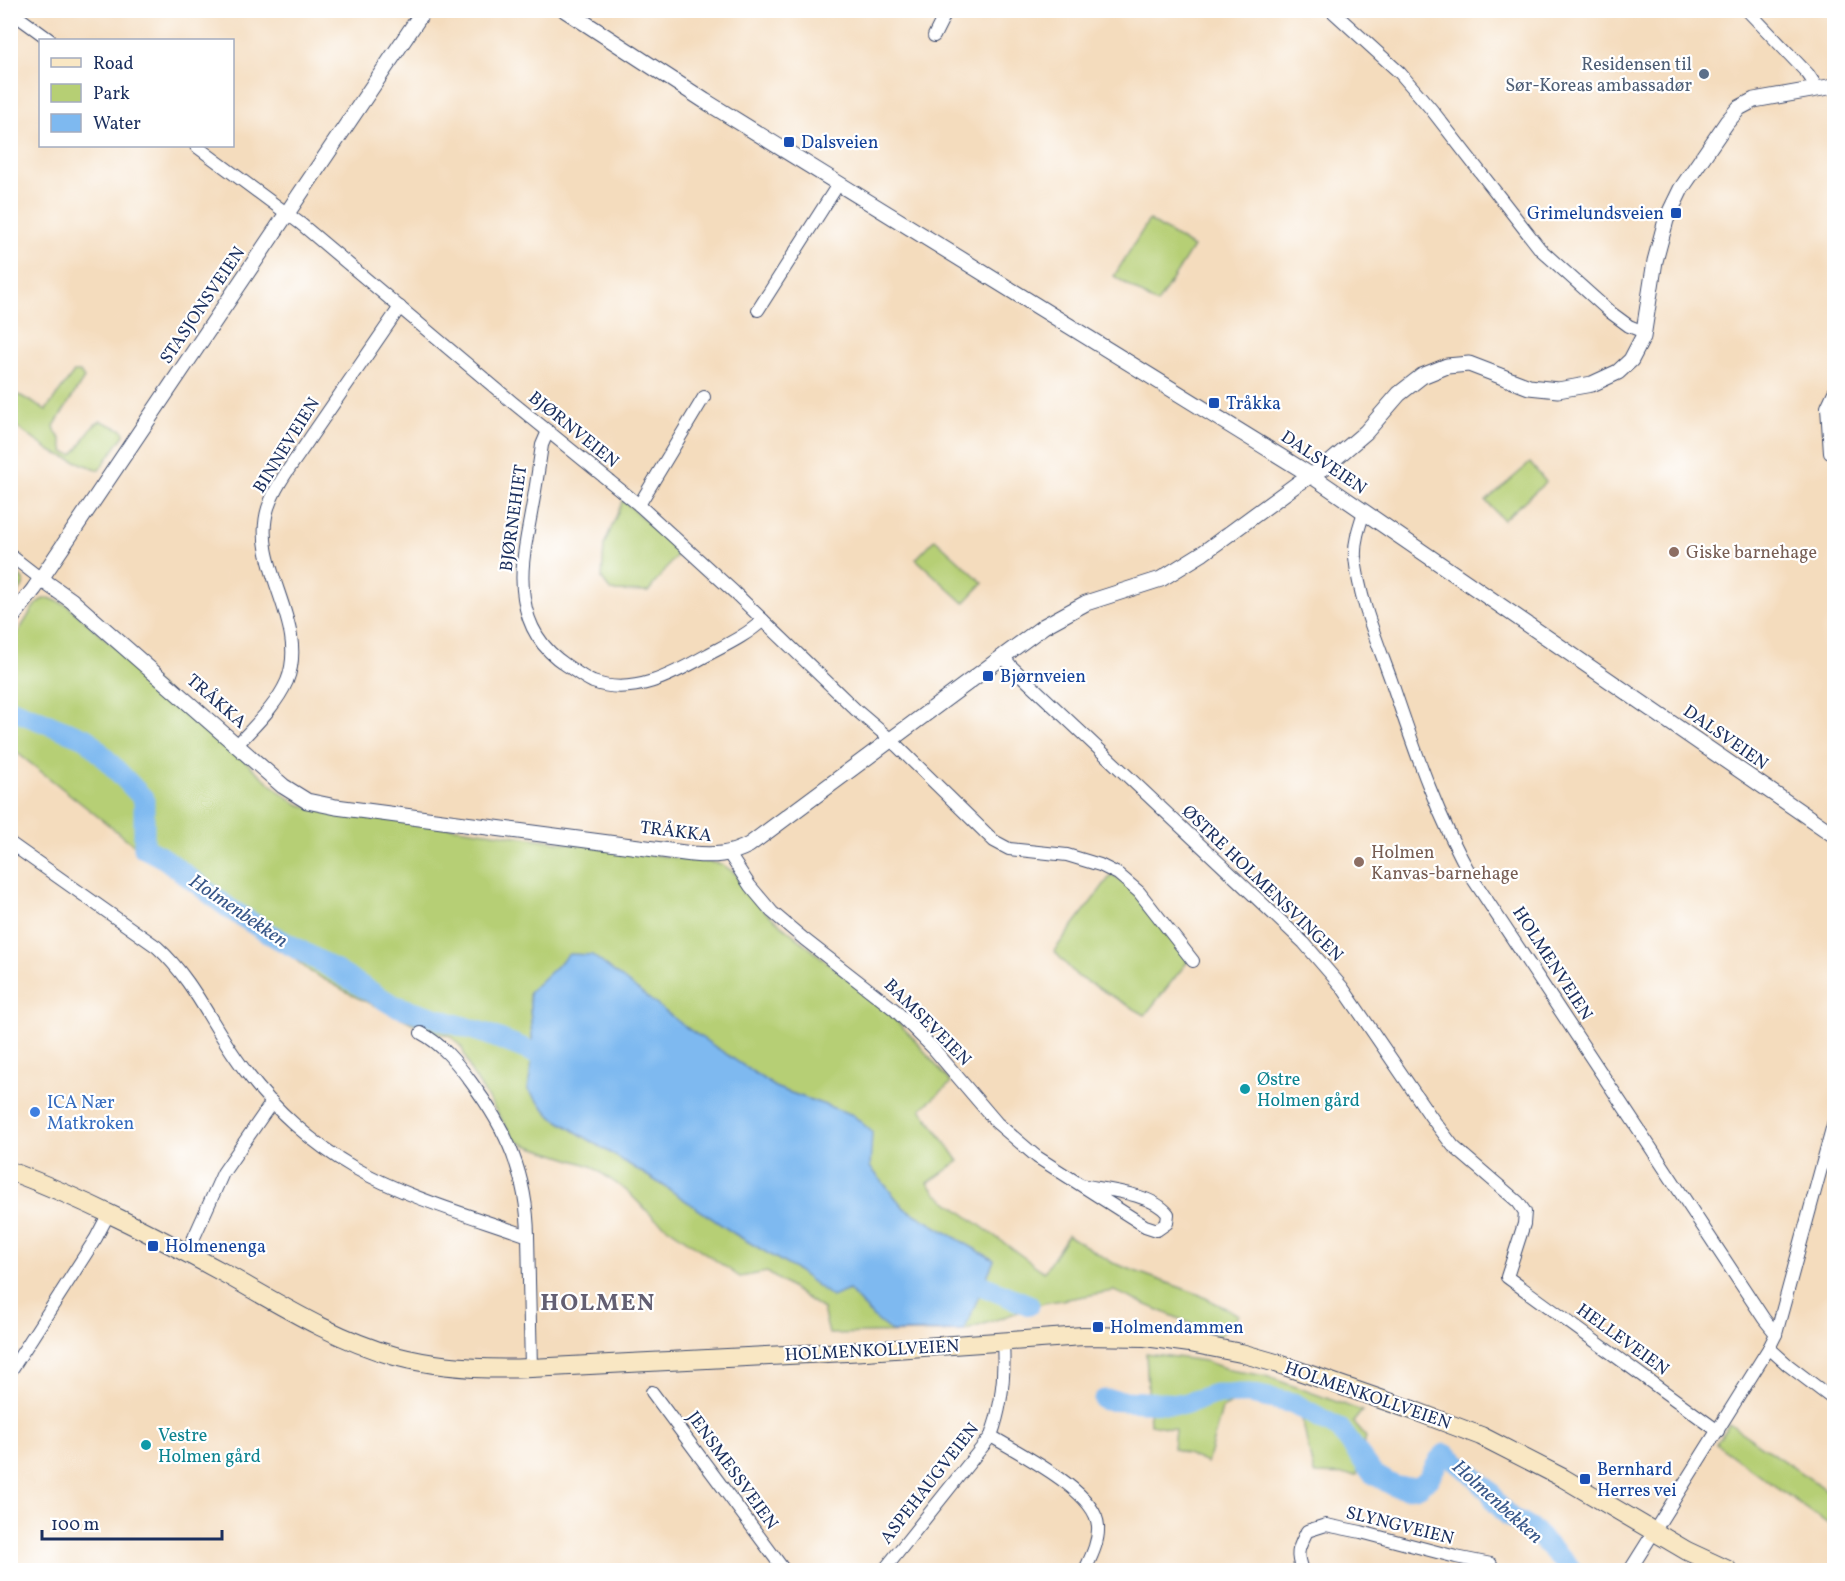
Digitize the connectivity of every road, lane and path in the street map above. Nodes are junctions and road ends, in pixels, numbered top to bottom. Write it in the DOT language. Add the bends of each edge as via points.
graph roads {
  1 [pos="424,10"];
  2 [pos="565,10"];
  3 [pos="947,10"];
  4 [pos="1331,10"];
  5 [pos="1747,10"];
  6 [pos="10,11"];
  7 [pos="934,36"];
  8 [pos="49,39"];
  9 [pos="1834,86"];
  10 [pos="1818,89"];
  11 [pos="197,147"];
  12 [pos="839,183"];
  13 [pos="288,213"];
  14 [pos="400,307"];
  15 [pos="758,310"];
  16 [pos="1644,332"];
  17 [pos="1834,392"];
  18 [pos="704,397"];
  19 [pos="548,431"];
  20 [pos="1830,453"];
  21 [pos="1312,476"];
  22 [pos="639,505"];
  23 [pos="1364,512"];
  24 [pos="10,555"];
  25 [pos="41,579"];
  26 [pos="10,620"];
  27 [pos="763,620"];
  28 [pos="1003,656"];
  29 [pos="890,739"];
  30 [pos="237,745"];
  31 [pos="1834,835"];
  32 [pos="10,843"];
  33 [pos="724,855"];
  34 [pos="1193,961"];
  35 [pos="422,1033"];
  36 [pos="272,1102"];
  37 [pos="1834,1121"];
  38 [pos="10,1171"];
  39 [pos="1081,1185"];
  40 [pos="109,1213"];
  41 [pos="528,1236"];
  42 [pos="187,1253"];
  43 [pos="1507,1277"];
  44 [pos="1776,1334"];
  45 [pos="1003,1343"];
  46 [pos="1769,1348"];
  47 [pos="531,1368"];
  48 [pos="10,1372"];
  49 [pos="652,1392"];
  50 [pos="1834,1400"];
  51 [pos="1718,1431"];
  52 [pos="991,1437"];
  53 [pos="1653,1531"];
  54 [pos="1491,1564"];
  55 [pos="784,1570"];
  56 [pos="884,1570"];
  57 [pos="1085,1570"];
  58 [pos="1302,1570"];
  59 [pos="1630,1570"];
  60 [pos="1728,1570"];
  1 -- 13 [label="street, STASJONSVEIEN"];
  2 -- 12 [label="street, DALSVEIEN"];
  3 -- 7 [label="street"];
  4 -- 16 [label="street" via="1400,73 1540,249 1610,312"];
  5 -- 10 [label="street"];
  6 -- 8 [label="street"];
  9 -- 10 [label="street"];
  10 -- 16 [label="street" via="1754,100 1739,108 1727,122 1681,189 1666,220 1654,261"];
  11 -- 13 [label="street, BJØRNVEIEN"];
  12 -- 15 [label="street"];
  12 -- 21 [label="street, DALSVEIEN"];
  13 -- 14 [label="street, BJØRNVEIEN"];
  13 -- 25 [label="street, STASJONSVEIEN"];
  14 -- 19 [label="street, BJØRNVEIEN"];
  14 -- 30 [label="street, BINNEVEIEN" via="284,477 268,507 264,527 266,549 288,625 291,659 287,680 276,700"];
  16 -- 21 [label="street" via="1636,352 1618,372 1572,389 1529,387 1469,364 1439,368 1406,388 1366,432"];
  17 -- 20 [label="street" via="1827,407"];
  18 -- 22 [label="street"];
  19 -- 22 [label="street, BJØRNVEIEN"];
  19 -- 27 [label="street, BJØRNEHIET" via="542,445 522,576 529,622 550,653 595,682 635,685 681,670 747,634"];
  21 -- 23 [label="street, DALSVEIEN"];
  21 -- 28 [label="street, TRÅKKA" via="1175,572 1075,608"];
  22 -- 27 [label="street, BJØRNVEIEN"];
  23 -- 31 [label="street, DALSVEIEN"];
  23 -- 44 [label="street, HOLMENVEIEN" via="1355,551 1364,597 1413,745 1453,843 1473,879"];
  24 -- 25 [label="street, TRÅKKA"];
  25 -- 26 [label="street, STASJONSVEIEN"];
  25 -- 30 [label="street, TRÅKKA" via="71,600"];
  27 -- 29 [label="street, BJØRNVEIEN"];
  28 -- 29 [label="street, TRÅKKA"];
  28 -- 43 [label="street, ØSTRE HOLMENSVINGEN" via="1318,959 1342,987 1453,1146 1522,1208 1524,1224"];
  29 -- 33 [label="street, TRÅKKA" via="749,845"];
  29 -- 34 [label="street, BJØRNVEIEN" via="999,845 1067,855 1108,868 1126,879"];
  30 -- 33 [label="street, TRÅKKA" via="291,793 323,805"];
  32 -- 36 [label="street" via="170,958 241,1066"];
  33 -- 39 [label="street, BAMSEVEIEN" via="772,912 895,1010 997,1123 1037,1157"];
  35 -- 41 [label="street" via="452,1059 501,1127 517,1162"];
  36 -- 41 [label="street" via="329,1151 375,1179"];
  36 -- 42 [label="street" via="223,1173"];
  37 -- 44 [label="street"];
  38 -- 40 [label="main road, HOLMENKOLLVEIEN"];
  39 -- 39 [label="street, BAMSEVEIEN" via="1145,1226 1157,1230 1167,1223 1168,1214 1150,1199"];
  40 -- 42 [label="main road, HOLMENKOLLVEIEN"];
  40 -- 48 [label="street"];
  41 -- 47 [label="street"];
  42 -- 47 [label="main road, HOLMENKOLLVEIEN" via="311,1321 387,1353 446,1366"];
  43 -- 51 [label="street, HELLEVEIEN"];
  44 -- 46 [label="street"];
  45 -- 47 [label="main road, HOLMENKOLLVEIEN"];
  45 -- 52 [label="street, ASPEHAUGVEIEN" via="1002,1390"];
  45 -- 53 [label="main road, HOLMENKOLLVEIEN" via="1083,1336 1145,1337 1258,1358 1481,1436 1555,1473"];
  46 -- 50 [label="street"];
  46 -- 51 [label="street"];
  49 -- 55 [label="street, JENSMESSVEIEN"];
  51 -- 53 [label="street"];
  52 -- 56 [label="street, ASPEHAUGVEIEN"];
  52 -- 57 [label="street" via="1074,1488 1087,1501 1099,1525 1098,1539"];
  53 -- 59 [label="street"];
  53 -- 60 [label="main road, HOLMENKOLLVEIEN"];
  54 -- 58 [label="street, SLYNGVEIEN" via="1326,1525 1307,1531 1298,1549"];
}
